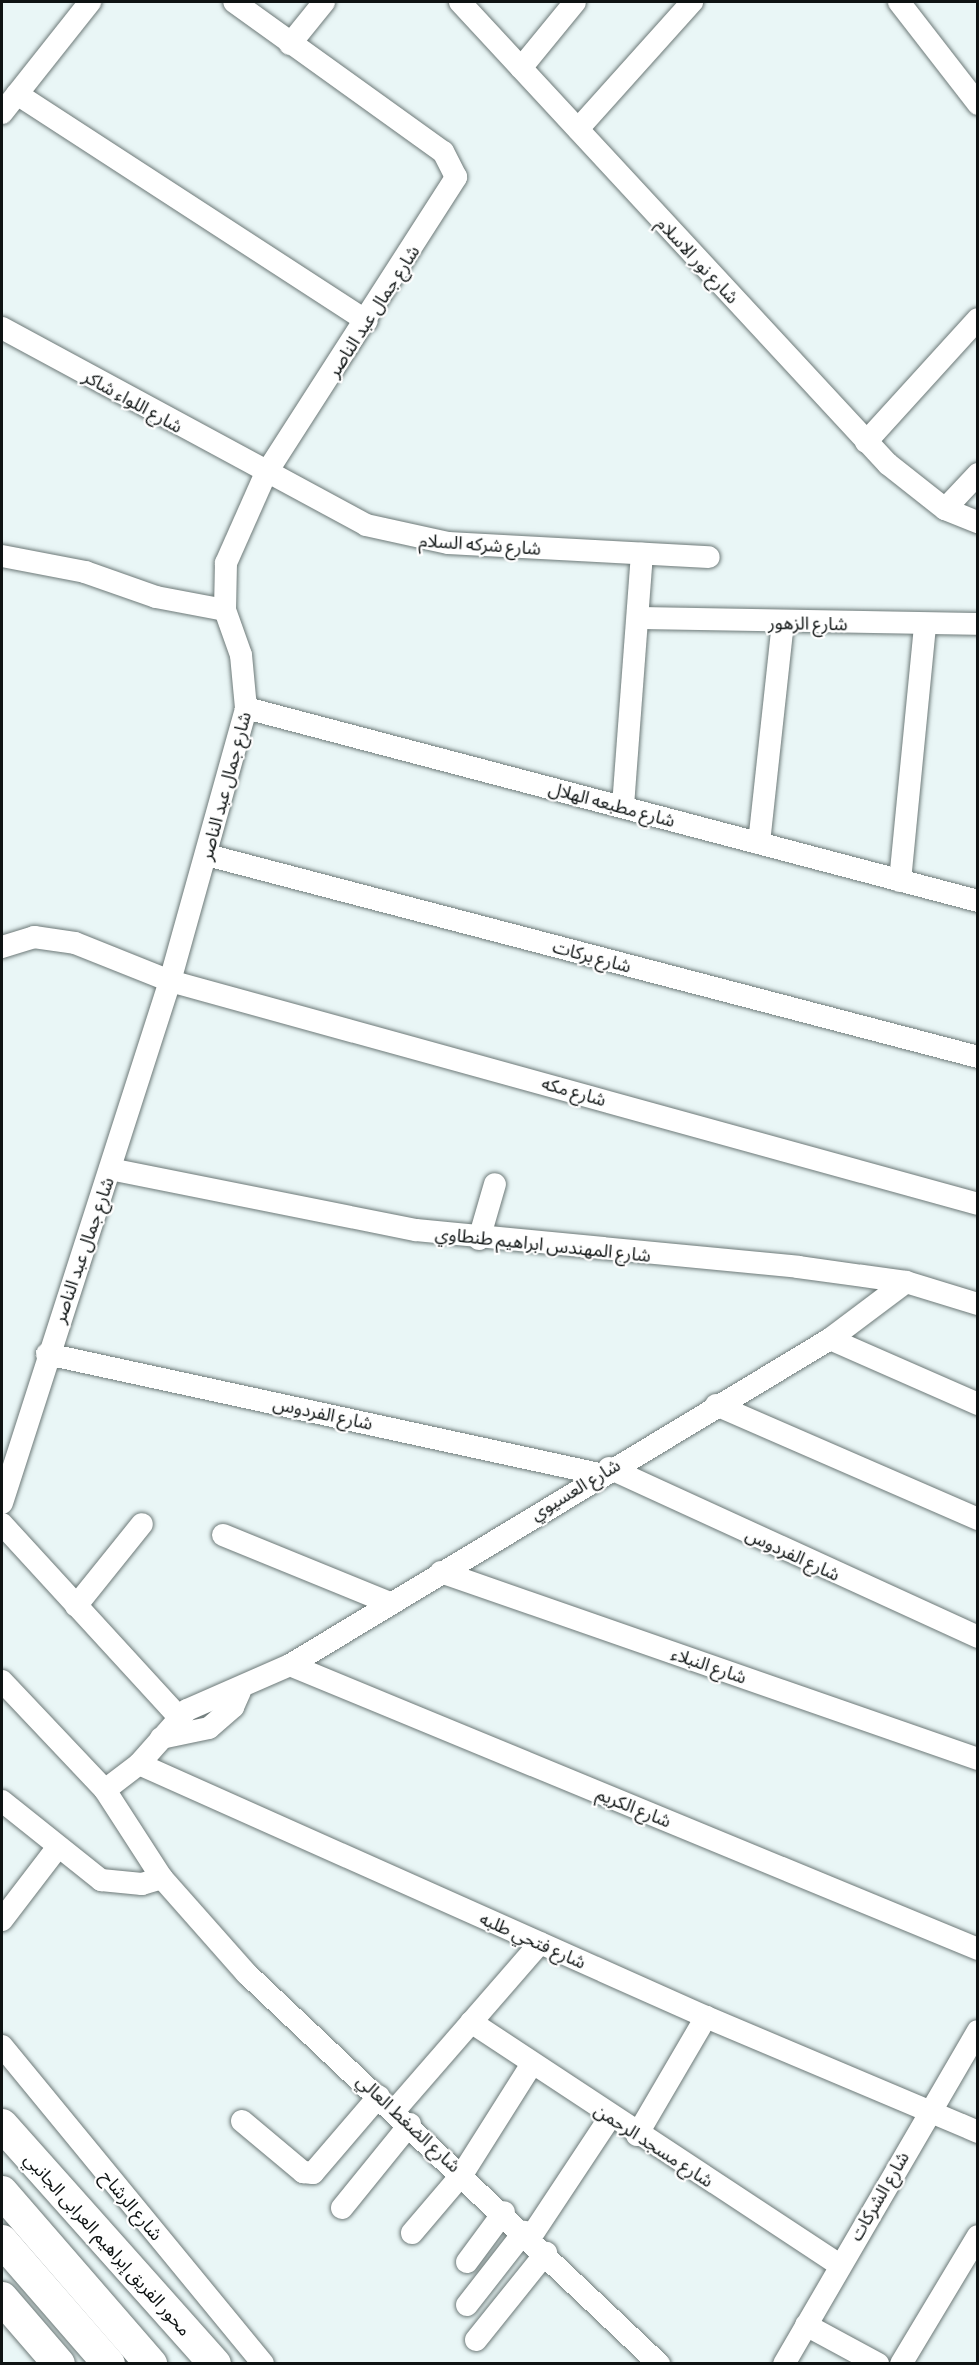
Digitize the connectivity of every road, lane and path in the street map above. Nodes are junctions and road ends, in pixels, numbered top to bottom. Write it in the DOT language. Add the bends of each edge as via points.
graph roads {
  1 [pos="90,2"];
  2 [pos="234,2"];
  3 [pos="324,2"];
  4 [pos="575,2"];
  5 [pos="692,2"];
  6 [pos="899,2"];
  7 [pos="464,3"];
  8 [pos="290,44"];
  9 [pos="521,68"];
  10 [pos="17,94"];
  11 [pos="978,104"];
  12 [pos="2,113"];
  13 [pos="578,129"];
  14 [pos="978,319"];
  15 [pos="367,321"];
  16 [pos="2,328"];
  17 [pos="867,442"];
  18 [pos="978,474"];
  19 [pos="265,475"];
  20 [pos="945,509"];
  21 [pos="978,522"];
  22 [pos="642,554"];
  23 [pos="2,556"];
  24 [pos="709,557"];
  25 [pos="225,610"];
  26 [pos="638,618"];
  27 [pos="783,622"];
  28 [pos="978,624"];
  29 [pos="925,625"];
  30 [pos="246,708"];
  31 [pos="623,806"];
  32 [pos="759,843"];
  33 [pos="207,855"];
  34 [pos="900,881"];
  35 [pos="978,901"];
  36 [pos="2,947"];
  37 [pos="170,981"];
  38 [pos="978,1057"];
  39 [pos="110,1169"];
  40 [pos="495,1184"];
  41 [pos="978,1204"];
  42 [pos="479,1239"];
  43 [pos="906,1282"];
  44 [pos="978,1304"];
  45 [pos="830,1339"];
  46 [pos="47,1354"];
  47 [pos="978,1404"];
  48 [pos="716,1405"];
  49 [pos="9,1454"];
  50 [pos="604,1471"];
  51 [pos="2,1503"];
  52 [pos="978,1519"];
  53 [pos="2,1524"];
  54 [pos="142,1524"];
  55 [pos="223,1535"];
  56 [pos="441,1572"];
  57 [pos="390,1603"];
  58 [pos="76,1606"];
  59 [pos="978,1637"];
  60 [pos="290,1665"];
  61 [pos="2,1681"];
  62 [pos="240,1691"];
  63 [pos="179,1718"];
  64 [pos="161,1738"];
  65 [pos="978,1759"];
  66 [pos="139,1764"];
  67 [pos="105,1790"];
  68 [pos="2,1801"];
  69 [pos="57,1848"];
  70 [pos="162,1878"];
  71 [pos="2,1920"];
  72 [pos="540,1943"];
  73 [pos="978,1949"];
  74 [pos="706,2018"];
  75 [pos="471,2022"];
  76 [pos="978,2031"];
  77 [pos="2,2046"];
  78 [pos="532,2064"];
  79 [pos="395,2110"];
  80 [pos="929,2111"];
  81 [pos="610,2117"];
  82 [pos="242,2121"];
  83 [pos="2,2125"];
  84 [pos="978,2132"];
  85 [pos="637,2135"];
  86 [pos="463,2173"];
  87 [pos="2,2192"];
  88 [pos="342,2208"];
  89 [pos="504,2212"];
  90 [pos="412,2233"];
  91 [pos="978,2236"];
  92 [pos="2,2241"];
  93 [pos="534,2241"];
  94 [pos="466,2262"];
  95 [pos="839,2265"];
  96 [pos="2,2298"];
  97 [pos="467,2305"];
  98 [pos="806,2325"];
  99 [pos="476,2340"];
  100 [pos="60,2364"];
  101 [pos="109,2364"];
  102 [pos="151,2364"];
  103 [pos="215,2364"];
  104 [pos="263,2364"];
  105 [pos="659,2364"];
  106 [pos="784,2364"];
  107 [pos="878,2364"];
  108 [pos="901,2364"];
  1 -- 10 [label="street"];
  2 -- 8 [label="street, شارع جمال عبد الناصر"];
  3 -- 8 [label="street"];
  4 -- 9 [label="street"];
  5 -- 13 [label="street"];
  6 -- 11 [label="street"];
  7 -- 9 [label="street, شارع نور الاسلام"];
  8 -- 15 [label="street, شارع جمال عبد الناصر" via="443,152 455,167 455,187"];
  9 -- 13 [label="street, شارع نور الاسلام"];
  10 -- 12 [label="street"];
  10 -- 15 [label="street"];
  13 -- 17 [label="street, شارع نور الاسلام"];
  14 -- 17 [label="street"];
  15 -- 19 [label="street, شارع جمال عبد الناصر"];
  16 -- 19 [label="street, شارع اللواء شاكر"];
  17 -- 20 [label="street, شارع نور الاسلام"];
  18 -- 20 [label="street"];
  19 -- 22 [label="street, شارع شركه السلام" via="366,525 406,538"];
  19 -- 25 [label="street, شارع جمال عبد الناصر" via="226,563"];
  20 -- 21 [label="street, شارع نور الاسلام"];
  22 -- 24 [label="street, شارع شركه السلام"];
  22 -- 26 [label="street"];
  23 -- 25 [label="street" via="85,572 189,606"];
  25 -- 30 [label="street, شارع جمال عبد الناصر" via="241,655"];
  26 -- 27 [label="street, شارع الزهور"];
  26 -- 31 [label="street"];
  27 -- 29 [label="street, شارع الزهور"];
  27 -- 32 [label="street"];
  28 -- 29 [label="street, شارع الزهور"];
  29 -- 34 [label="street"];
  30 -- 31 [label="street, شارع مطبعه الهلال"];
  30 -- 33 [label="street, شارع جمال عبد الناصر"];
  31 -- 32 [label="street, شارع مطبعه الهلال"];
  32 -- 34 [label="street, شارع مطبعه الهلال"];
  33 -- 37 [label="street, شارع جمال عبد الناصر"];
  33 -- 38 [label="street, شارع بركات"];
  34 -- 35 [label="street, شارع مطبعه الهلال"];
  36 -- 37 [label="street, شارع مكه" via="34,937 75,943"];
  37 -- 39 [label="street, شارع جمال عبد الناصر"];
  37 -- 41 [label="street, شارع مكه"];
  39 -- 42 [label="street, شارع المهندس ابراهيم طنطاوي"];
  39 -- 46 [label="street, شارع جمال عبد الناصر"];
  40 -- 42 [label="street"];
  42 -- 43 [label="street, شارع المهندس ابراهيم طنطاوي" via="798,1267"];
  43 -- 44 [label="street, شارع المهندس ابراهيم طنطاوي"];
  43 -- 45 [label="street, شارع العسيوي"];
  45 -- 47 [label="street"];
  45 -- 48 [label="street, شارع العسيوي"];
  46 -- 49 [label="street, شارع جمال عبد الناصر"];
  46 -- 50 [label="street, شارع الفردوس"];
  48 -- 50 [label="street, شارع العسيوي"];
  48 -- 52 [label="street"];
  49 -- 51 [label="street, شارع جمال عبد الناصر"];
  50 -- 56 [label="street, شارع العسيوي"];
  50 -- 59 [label="street, شارع الفردوس"];
  53 -- 58 [label="street"];
  54 -- 58 [label="street"];
  55 -- 57 [label="street"];
  56 -- 57 [label="street, شارع العسيوي"];
  56 -- 65 [label="street, شارع النبلاء"];
  57 -- 60 [label="street, شارع العسيوي"];
  58 -- 63 [label="street"];
  60 -- 62 [label="street, شارع العسيوي"];
  60 -- 73 [label="street, شارع الكريم"];
  61 -- 67 [label="street, شارع الضغط العالي"];
  62 -- 63 [label="street, شارع العسيوي" via="199,1702"];
  62 -- 64 [label="street, شارع العسيوي" via="233,1707 208,1728"];
  63 -- 64 [label="street, شارع العسيوي"];
  64 -- 66 [label="street, شارع العسيوي"];
  66 -- 67 [label="street, شارع العسيوي"];
  66 -- 72 [label="street, شارع فتحي طلبه"];
  67 -- 70 [label="street, شارع الضغط العالي"];
  68 -- 69 [label="street"];
  69 -- 70 [label="street" via="101,1880 132,1884"];
  69 -- 71 [label="street"];
  70 -- 79 [label="street, شارع الضغط العالي" via="246,1973"];
  72 -- 74 [label="street, شارع فتحي طلبه"];
  72 -- 75 [label="street"];
  74 -- 80 [label="street, شارع فتحي طلبه"];
  74 -- 85 [label="street"];
  75 -- 78 [label="street, شارع مسجد الرحمن"];
  75 -- 79 [label="street"];
  76 -- 80 [label="street, شارع الشركات"];
  77 -- 104 [label="street, شارع الرشاح"];
  78 -- 81 [label="street, شارع مسجد الرحمن"];
  78 -- 86 [label="street"];
  79 -- 82 [label="street" via="313,2173 303,2172"];
  79 -- 86 [label="street, شارع الضغط العالي"];
  79 -- 88 [label="street"];
  80 -- 84 [label="street, شارع فتحي طلبه"];
  80 -- 95 [label="street, شارع الشركات"];
  81 -- 85 [label="street, شارع مسجد الرحمن"];
  81 -- 93 [label="street"];
  83 -- 103 [label="street, محور الفريق إبراهيم العرابى الجانبي"];
  85 -- 95 [label="street, شارع مسجد الرحمن"];
  86 -- 89 [label="street, شارع الضغط العالي"];
  86 -- 90 [label="street"];
  87 -- 102 [label="street"];
  89 -- 93 [label="street, شارع الضغط العالي"];
  89 -- 94 [label="street"];
  91 -- 108 [label="street"];
  92 -- 101 [label="street"];
  93 -- 97 [label="street"];
  93 -- 99 [label="street"];
  93 -- 105 [label="street, شارع الضغط العالي"];
  95 -- 98 [label="street, شارع الشركات"];
  96 -- 100 [label="street"];
  98 -- 106 [label="street, شارع الشركات"];
  98 -- 107 [label="street"];
}
